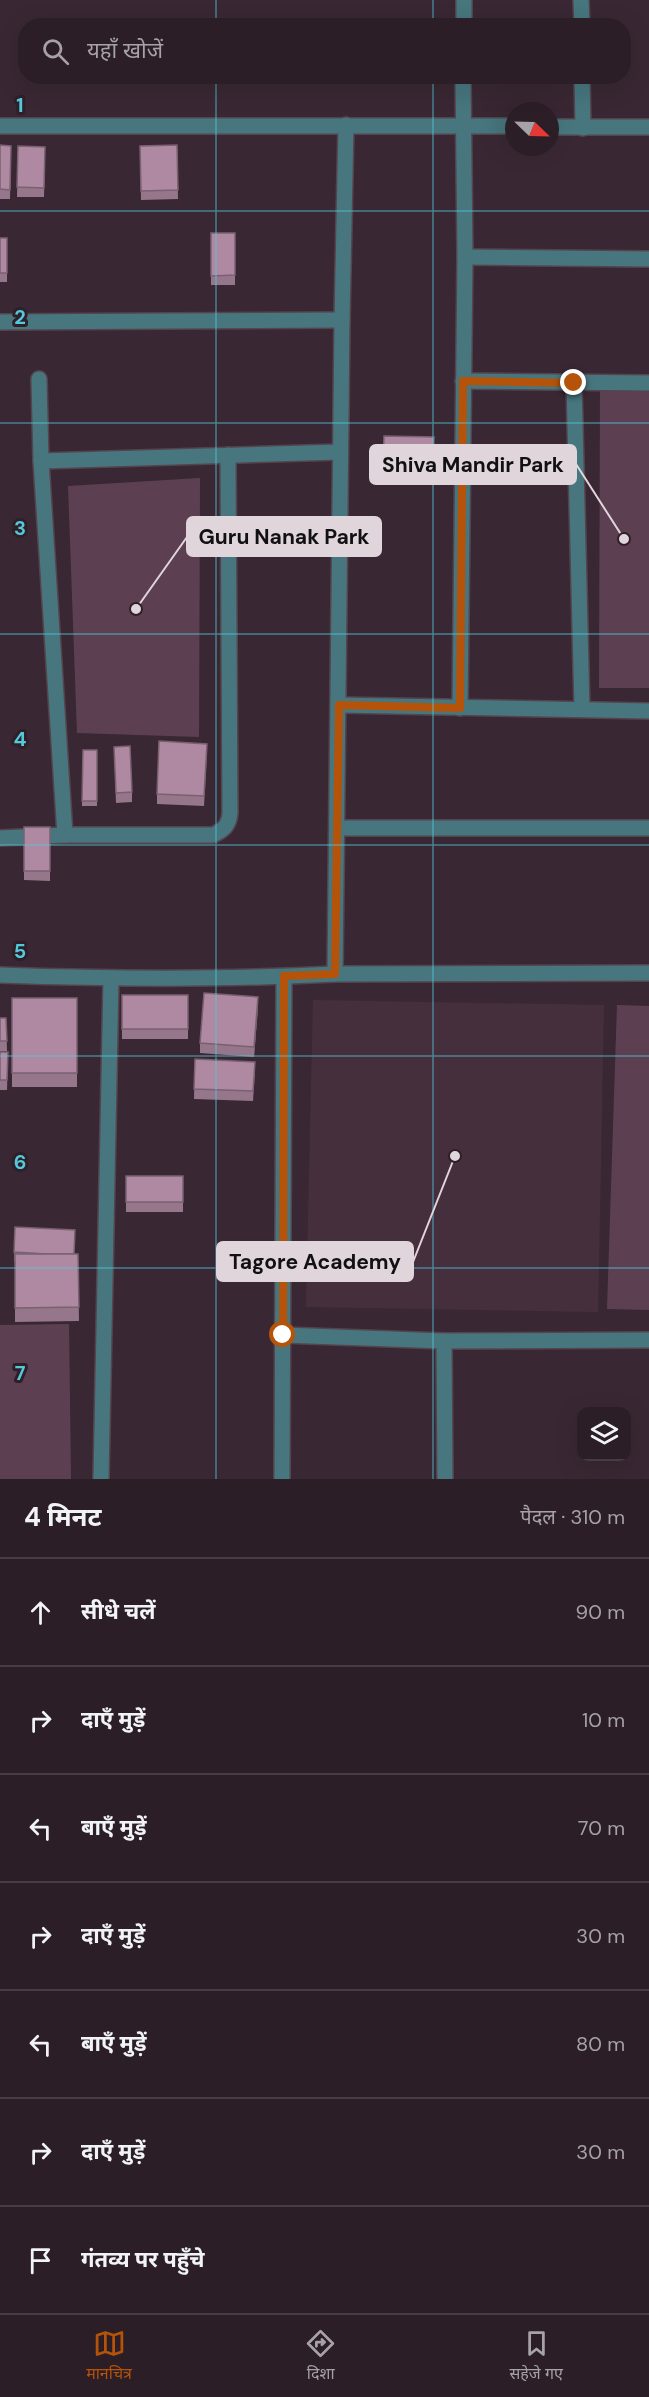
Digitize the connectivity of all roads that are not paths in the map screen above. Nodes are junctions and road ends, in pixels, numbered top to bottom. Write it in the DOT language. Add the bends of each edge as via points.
graph roads {
  1 [pos="464,0"];
  2 [pos="581,0"];
  3 [pos="464,18"];
  4 [pos="582,18"];
  5 [pos="463,84"];
  6 [pos="582,84"];
  7 [pos="346,125"];
  8 [pos="463,125"];
  9 [pos="0,126"];
  10 [pos="505,126"];
  11 [pos="559,127"];
  12 [pos="649,127"];
  13 [pos="583,128"];
  14 [pos="465,257"];
  15 [pos="649,259"];
  16 [pos="342,320"];
  17 [pos="0,322"];
  18 [pos="39,379"];
  19 [pos="463,381"];
  20 [pos="574,383"];
  21 [pos="649,383"];
  22 [pos="340,452"];
  23 [pos="228,455"];
  24 [pos="41,461"];
  25 [pos="339,705"];
  26 [pos="460,708"];
  27 [pos="582,709"];
  28 [pos="649,711"];
  29 [pos="338,828"];
  30 [pos="649,828"];
  31 [pos="65,835"];
  32 [pos="0,838"];
  33 [pos="649,973"];
  34 [pos="335,974"];
  35 [pos="0,975"];
  36 [pos="284,976"];
  37 [pos="111,979"];
  38 [pos="283,1335"];
  39 [pos="649,1340"];
  40 [pos="444,1341"];
  41 [pos="101,1479"];
  42 [pos="282,1479"];
  43 [pos="445,1479"];
  1 -- 3 [label="street"];
  2 -- 4 [label="street"];
  5 -- 8 [label="street"];
  6 -- 13 [label="street"];
  7 -- 8 [label="street"];
  7 -- 9 [label="street"];
  7 -- 16 [label="street"];
  8 -- 10 [label="street"];
  8 -- 14 [label="street"];
  11 -- 13 [label="street"];
  12 -- 13 [label="street"];
  14 -- 15 [label="street"];
  14 -- 19 [label="street"];
  16 -- 17 [label="street"];
  16 -- 22 [label="street"];
  18 -- 24 [label="street"];
  19 -- 20 [label="street"];
  19 -- 26 [label="street"];
  20 -- 21 [label="street"];
  20 -- 27 [label="street"];
  22 -- 23 [label="street"];
  22 -- 25 [label="street"];
  23 -- 24 [label="street"];
  23 -- 31 [label="street" via="229,820 222,831 213,835"];
  24 -- 31 [label="street"];
  25 -- 26 [label="street"];
  25 -- 29 [label="street"];
  26 -- 27 [label="street"];
  27 -- 28 [label="street"];
  29 -- 30 [label="street"];
  29 -- 34 [label="street"];
  31 -- 32 [label="street"];
  33 -- 34 [label="street"];
  34 -- 36 [label="street"];
  35 -- 37 [label="street"];
  36 -- 37 [label="street"];
  36 -- 38 [label="street"];
  37 -- 41 [label="street"];
  38 -- 40 [label="street"];
  38 -- 42 [label="street"];
  39 -- 40 [label="street"];
  40 -- 43 [label="street"];
}
